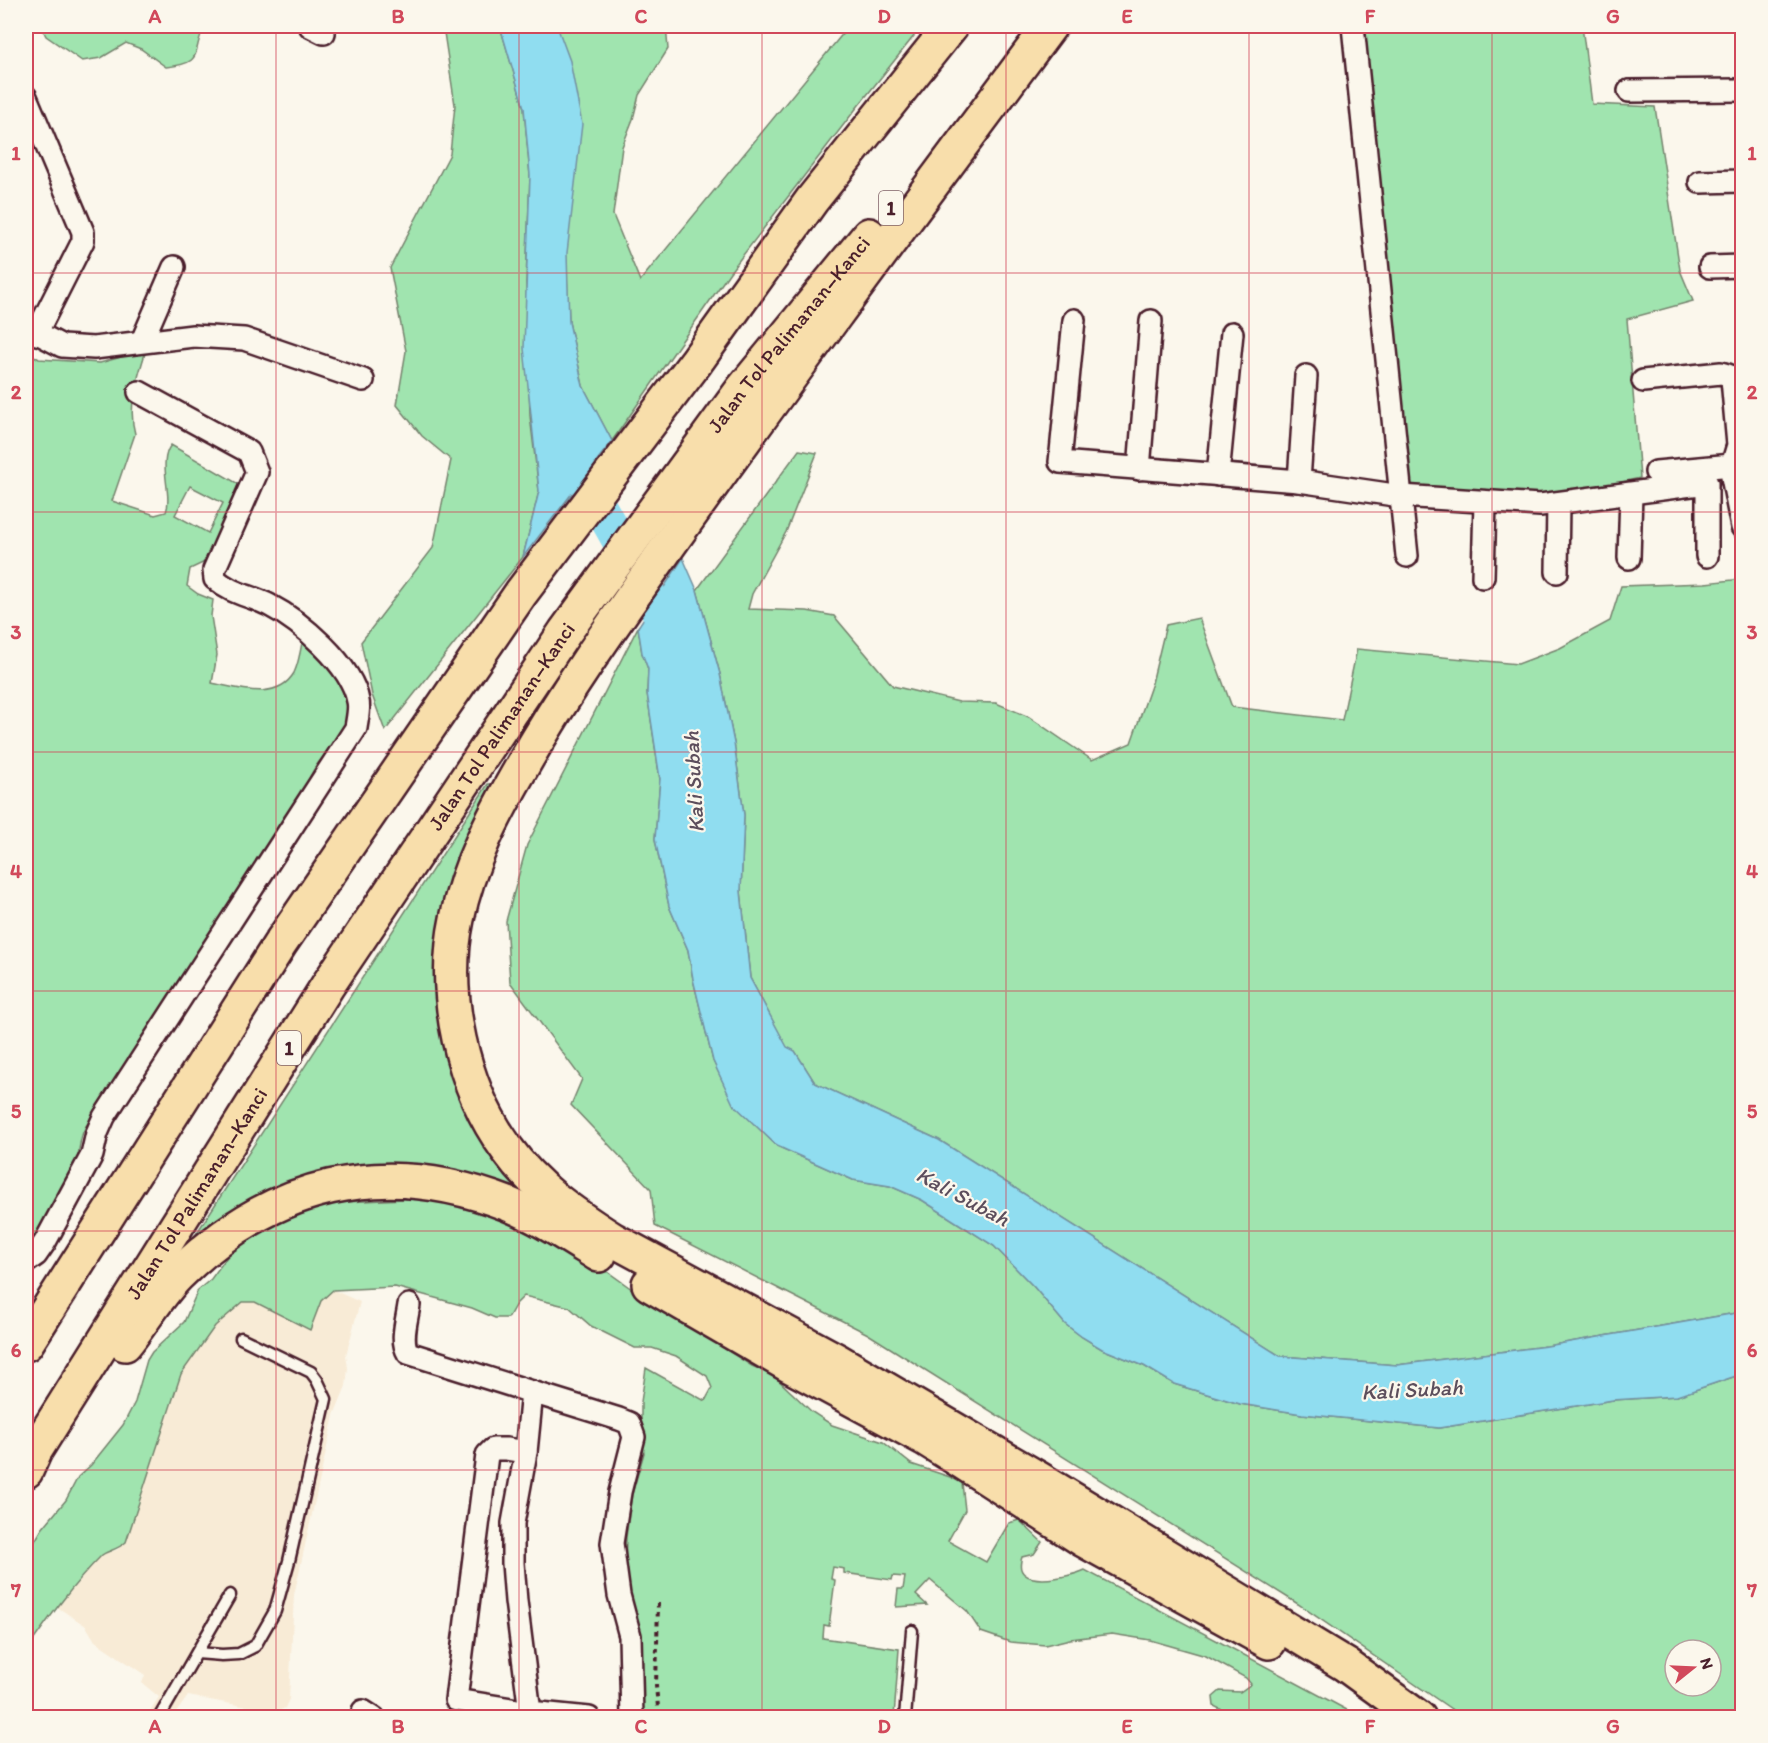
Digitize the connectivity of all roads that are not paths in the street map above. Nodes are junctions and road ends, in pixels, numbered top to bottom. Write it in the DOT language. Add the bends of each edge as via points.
graph roads {
  1 [pos="951,26"];
  2 [pos="1039,26"];
  3 [pos="1050,26"];
  4 [pos="1353,26"];
  5 [pos="1743,90"];
  6 [pos="1629,91"];
  7 [pos="26,97"];
  8 [pos="37,123"];
  9 [pos="26,143"];
  10 [pos="1743,181"];
  11 [pos="1700,182"];
  12 [pos="1743,266"];
  13 [pos="174,267"];
  14 [pos="1710,267"];
  15 [pos="1074,320"];
  16 [pos="1150,321"];
  17 [pos="31,331"];
  18 [pos="1232,333"];
  19 [pos="142,341"];
  20 [pos="1306,376"];
  21 [pos="363,380"];
  22 [pos="1643,381"];
  23 [pos="140,392"];
  24 [pos="753,401"];
  25 [pos="1738,452"];
  26 [pos="1139,469"];
  27 [pos="1656,472"];
  28 [pos="1218,475"];
  29 [pos="1299,481"];
  30 [pos="1631,494"];
  31 [pos="1401,496"];
  32 [pos="1485,502"];
  33 [pos="1558,503"];
  34 [pos="1743,527"];
  35 [pos="1407,556"];
  36 [pos="1707,556"];
  37 [pos="1629,558"];
  38 [pos="1557,572"];
  39 [pos="1483,577"];
  40 [pos="26,1262"];
  41 [pos="408,1305"];
  42 [pos="241,1338"];
  43 [pos="26,1344"];
  44 [pos="532,1392"];
  45 [pos="526,1452"];
  46 [pos="26,1473"];
  47 [pos="230,1595"];
  48 [pos="912,1631"];
  49 [pos="196,1653"];
  50 [pos="455,1709"];
  51 [pos="530,1712"];
  52 [pos="159,1718"];
  53 [pos="589,1718"];
  54 [pos="632,1718"];
  55 [pos="905,1718"];
  56 [pos="1397,1718"];
  57 [pos="1419,1718"];
  1 -- 43 [label="highway" via="812,200 696,362 521,593 280,944"];
  2 -- 24 [label="highway, Jalan Tol Palimanan–Kanci / 1"];
  3 -- 24 [label="highway"];
  4 -- 31 [label="street"];
  5 -- 6 [label="street"];
  7 -- 8 [label="street"];
  8 -- 9 [label="street"];
  8 -- 17 [label="street" via="83,241"];
  10 -- 11 [label="street"];
  12 -- 14 [label="street"];
  13 -- 19 [label="street"];
  15 -- 26 [label="street" via="1060,462"];
  16 -- 26 [label="street"];
  17 -- 19 [label="street" via="62,346 94,348"];
  18 -- 28 [label="street"];
  19 -- 21 [label="street" via="193,336 244,339"];
  20 -- 29 [label="street"];
  22 -- 25 [label="street" via="1728,375 1732,379"];
  23 -- 40 [label="street" via="249,452 257,472 214,570 215,579 225,588 268,604 324,645 350,679 358,701 357,728 104,1117 92,1155 45,1242"];
  24 -- 46 [label="highway, Jalan Tol Palimanan–Kanci / 1" via="565,632 328,985 35,1451"];
  24 -- 57 [label="highway" via="540,735 501,802 474,861 456,920 453,977 464,1059 490,1122 524,1170 553,1197 612,1239 836,1360 1039,1479 1346,1665"];
  25 -- 27 [label="street"];
  25 -- 34 [label="street" via="1734,488"];
  26 -- 28 [label="street"];
  28 -- 29 [label="street"];
  29 -- 31 [label="street"];
  30 -- 33 [label="street"];
  30 -- 36 [label="street" via="1707,483"];
  30 -- 37 [label="street"];
  31 -- 32 [label="street"];
  31 -- 35 [label="street"];
  32 -- 33 [label="street"];
  32 -- 39 [label="street"];
  33 -- 38 [label="street"];
  41 -- 44 [label="street" via="404,1339 408,1353"];
  42 -- 49 [label="lane" via="311,1372 326,1399 275,1611 255,1646 239,1654"];
  44 -- 45 [label="street"];
  44 -- 54 [label="street" via="629,1423 634,1433 612,1543 619,1595 630,1636"];
  45 -- 50 [label="street" via="493,1449 487,1455"];
  45 -- 51 [label="street" via="513,1523 513,1563"];
  46 -- 56 [label="highway" via="176,1277 218,1239 284,1201 324,1188 360,1182 436,1184 508,1205 546,1224 934,1444 1082,1539 1365,1695"];
  47 -- 49 [label="lane"];
  48 -- 55 [label="lane"];
  49 -- 52 [label="lane"];
  50 -- 51 [label="street"];
  51 -- 53 [label="street"];
}
